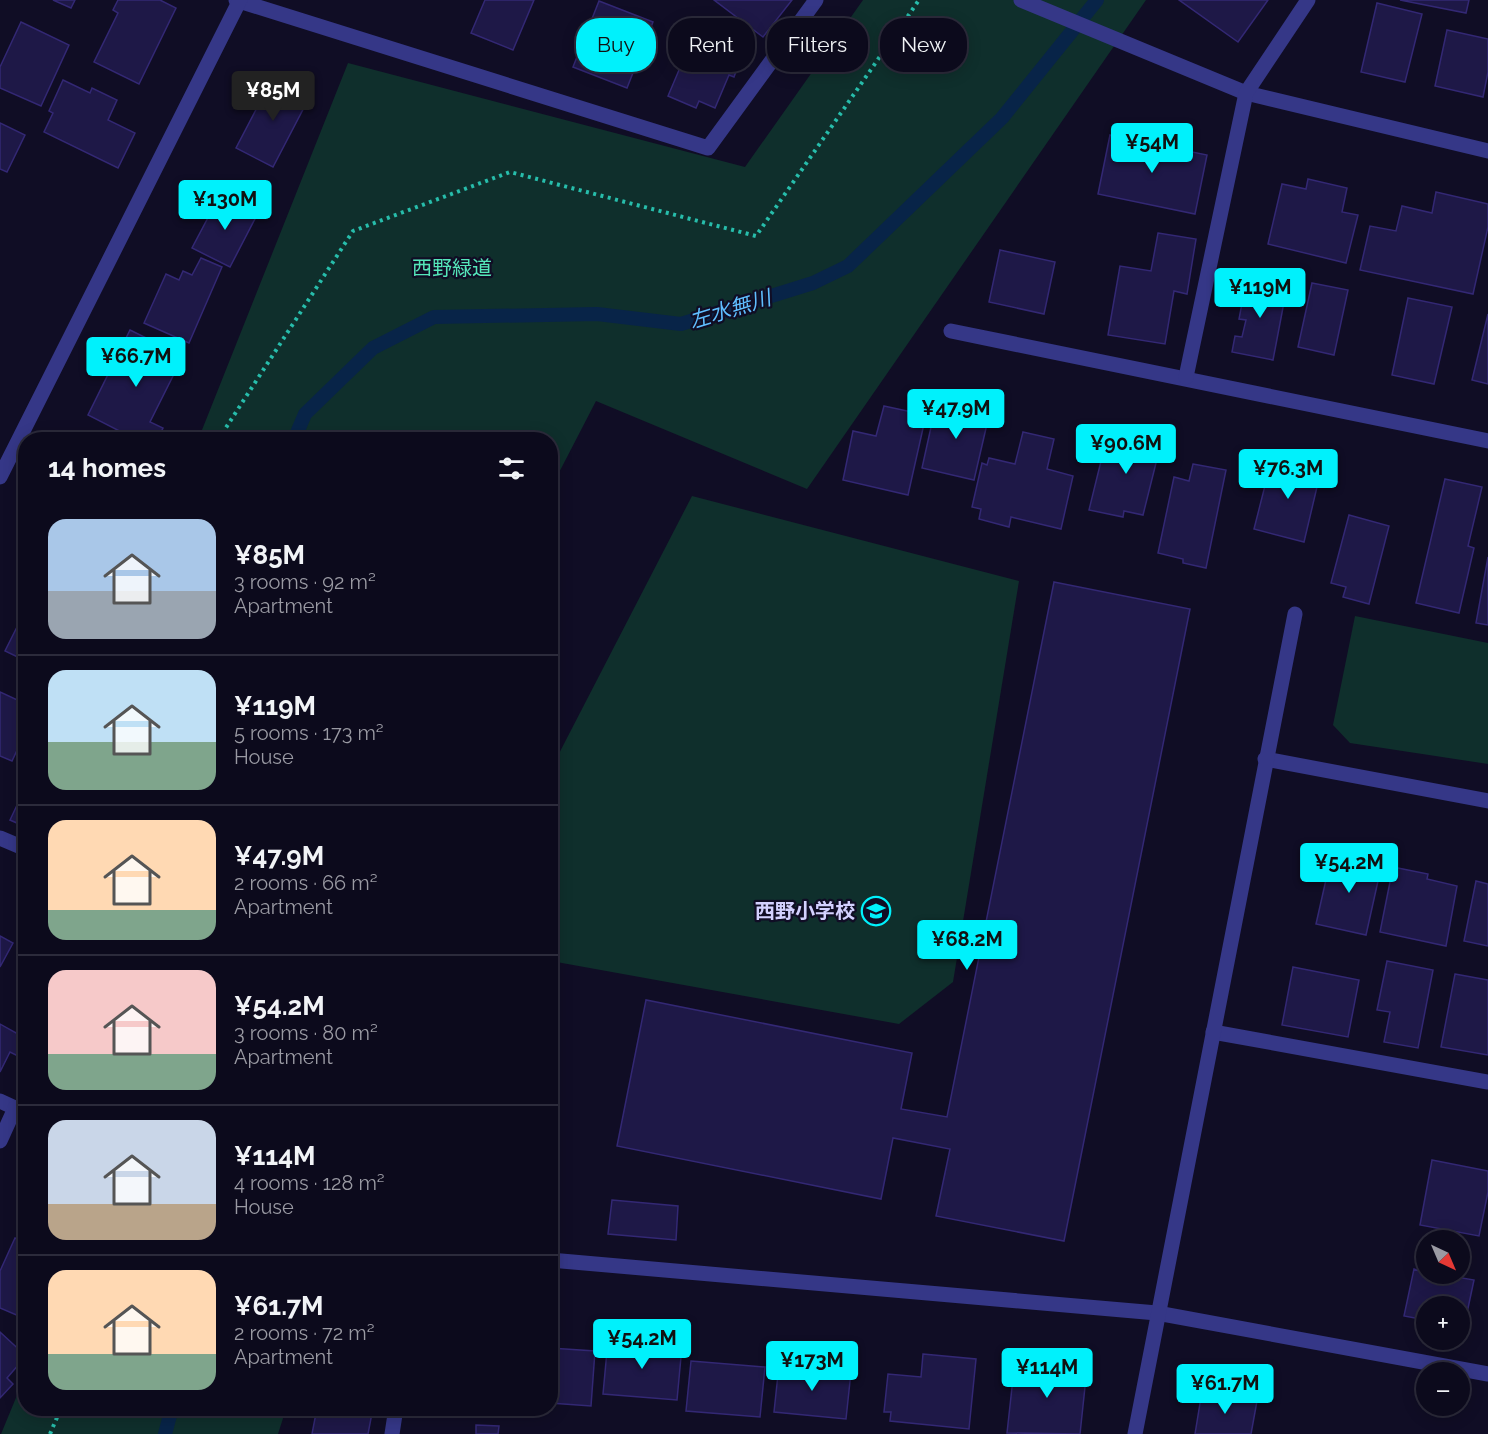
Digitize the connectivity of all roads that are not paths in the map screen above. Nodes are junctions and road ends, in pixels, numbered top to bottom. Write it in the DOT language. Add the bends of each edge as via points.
graph roads {
  1 [pos="816,0"];
  2 [pos="1021,0"];
  3 [pos="1308,0"];
  4 [pos="238,1"];
  5 [pos="1246,93"];
  6 [pos="1488,151"];
  7 [pos="951,331"];
  8 [pos="1186,377"];
  9 [pos="22,432"];
  10 [pos="18,441"];
  11 [pos="1488,441"];
  12 [pos="0,477"];
  13 [pos="1295,614"];
  14 [pos="1265,759"];
  15 [pos="1488,801"];
  16 [pos="0,838"];
  17 [pos="18,846"];
  18 [pos="1213,1032"];
  19 [pos="1488,1082"];
  20 [pos="0,1101"];
  21 [pos="18,1110"];
  22 [pos="18,1114"];
  23 [pos="0,1141"];
  24 [pos="558,1261"];
  25 [pos="1157,1313"];
  26 [pos="1488,1374"];
  27 [pos="395,1416"];
  28 [pos="392,1434"];
  29 [pos="1135,1434"];
  1 -- 4 [label="street" via="708,148"];
  2 -- 5 [label="street"];
  3 -- 5 [label="street"];
  4 -- 9 [label="street"];
  5 -- 6 [label="street"];
  5 -- 8 [label="street"];
  7 -- 8 [label="street"];
  8 -- 11 [label="street"];
  10 -- 12 [label="street"];
  13 -- 14 [label="street"];
  14 -- 15 [label="street"];
  14 -- 18 [label="street"];
  16 -- 17 [label="street"];
  18 -- 19 [label="street"];
  18 -- 25 [label="street"];
  20 -- 21 [label="street"];
  22 -- 23 [label="street"];
  24 -- 25 [label="street"];
  25 -- 26 [label="street"];
  25 -- 29 [label="street"];
  27 -- 28 [label="street"];
}
